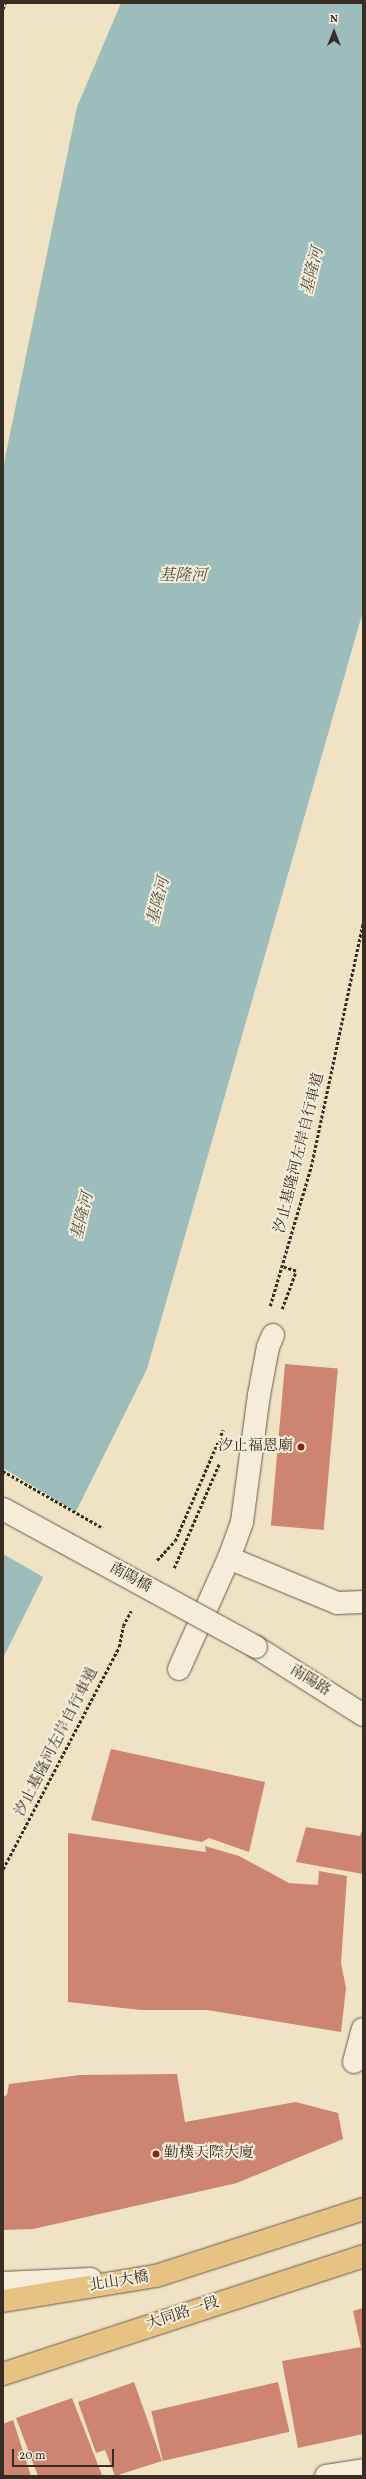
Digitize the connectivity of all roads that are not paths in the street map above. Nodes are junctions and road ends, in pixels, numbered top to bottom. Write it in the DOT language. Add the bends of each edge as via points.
graph roads {
  1 [pos="273,1335"];
  2 [pos="3,1509"];
  3 [pos="229,1558"];
  4 [pos="363,1602"];
  5 [pos="256,1647"];
  6 [pos="179,1669"];
  7 [pos="363,1715"];
  8 [pos="363,2029"];
  9 [pos="354,2062"];
  10 [pos="363,2209"];
  11 [pos="363,2256"];
  12 [pos="156,2276"];
  13 [pos="3,2283"];
  14 [pos="3,2301"];
  15 [pos="3,2374"];
  16 [pos="363,2470"];
  17 [pos="326,2476"];
  1 -- 3 [label="street" via="268,1347 260,1395 242,1522"];
  2 -- 5 [label="street, 南陽橋, bridge"];
  3 -- 4 [label="street" via="337,1603"];
  3 -- 6 [label="street"];
  5 -- 7 [label="street, 南陽路"];
  8 -- 9 [label="street"];
  10 -- 12 [label="main road"];
  11 -- 15 [label="main road, 大同路一段"];
  12 -- 13 [label="street, 北山大橋"];
  12 -- 14 [label="main road, 北山大橋"];
  16 -- 17 [label="street"];
}
